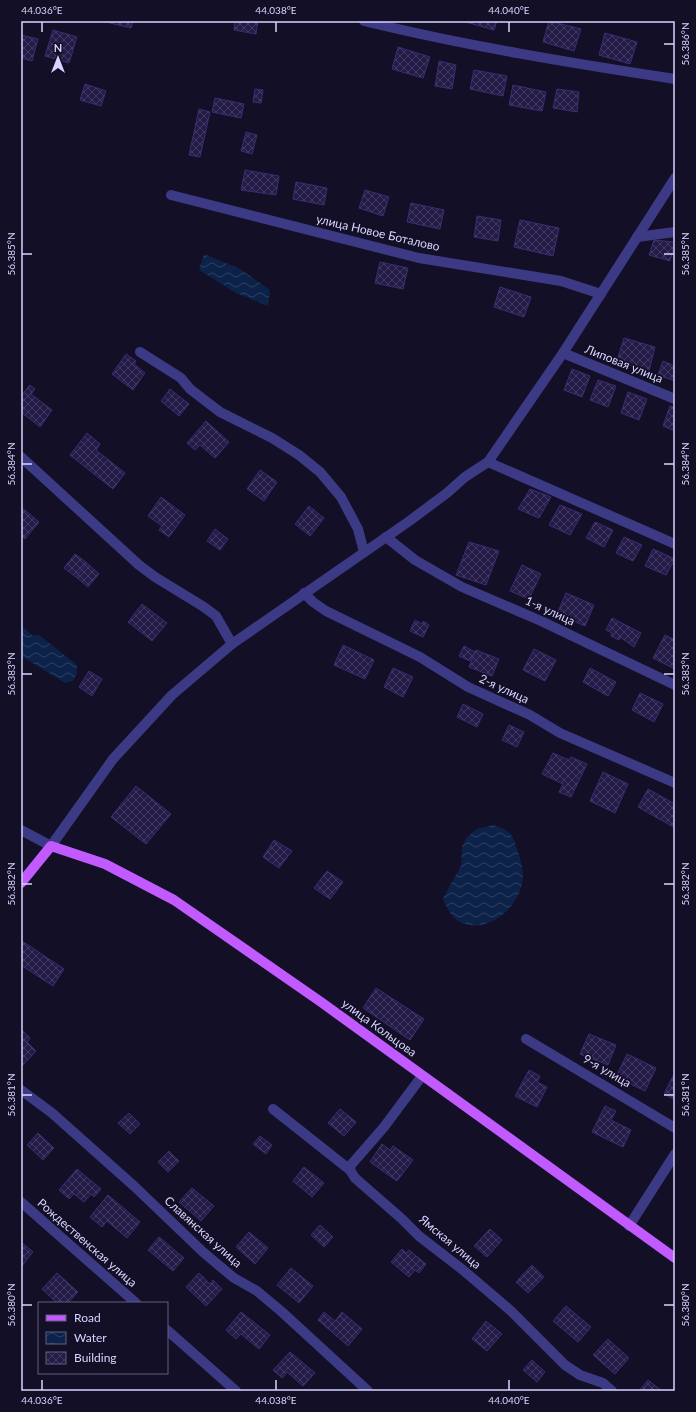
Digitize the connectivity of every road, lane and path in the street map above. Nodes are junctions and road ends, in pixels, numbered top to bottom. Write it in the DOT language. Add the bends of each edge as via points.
graph roads {
  1 [pos="364,21"];
  2 [pos="675,78"];
  3 [pos="675,178"];
  4 [pos="170,195"];
  5 [pos="675,232"];
  6 [pos="637,237"];
  7 [pos="600,294"];
  8 [pos="140,352"];
  9 [pos="563,353"];
  10 [pos="675,399"];
  11 [pos="21,457"];
  12 [pos="488,462"];
  13 [pos="386,537"];
  14 [pos="675,544"];
  15 [pos="364,552"];
  16 [pos="304,593"];
  17 [pos="232,644"];
  18 [pos="675,685"];
  19 [pos="675,783"];
  20 [pos="21,830"];
  21 [pos="51,846"];
  22 [pos="21,884"];
  23 [pos="526,1039"];
  24 [pos="422,1076"];
  25 [pos="21,1090"];
  26 [pos="272,1109"];
  27 [pos="675,1128"];
  28 [pos="675,1154"];
  29 [pos="350,1170"];
  30 [pos="21,1202"];
  31 [pos="629,1226"];
  32 [pos="675,1258"];
  33 [pos="135,1302"];
  34 [pos="168,1331"];
  35 [pos="236,1391"];
  36 [pos="368,1391"];
  37 [pos="612,1391"];
  1 -- 2 [label="street" via="621,71"];
  3 -- 6 [label="street"];
  4 -- 7 [label="street, улица Новое Боталово" via="419,258 561,280"];
  5 -- 6 [label="street"];
  6 -- 7 [label="street"];
  7 -- 9 [label="street"];
  8 -- 15 [label="street" via="181,378 190,389 220,412 272,438 320,472 341,497 358,529"];
  9 -- 10 [label="street, Липовая улица"];
  9 -- 12 [label="street"];
  11 -- 17 [label="street" via="139,564 216,616"];
  12 -- 13 [label="street"];
  12 -- 14 [label="street"];
  13 -- 15 [label="street"];
  13 -- 18 [label="street, 1-я улица" via="416,560 462,587 541,621"];
  15 -- 16 [label="street"];
  16 -- 17 [label="street"];
  16 -- 19 [label="street, 2-я улица" via="326,611 420,657 468,687 530,715 560,733"];
  17 -- 21 [label="street" via="172,695 145,723 113,759"];
  20 -- 21 [label="street"];
  21 -- 22 [label="main road"];
  21 -- 24 [label="main road, улица Кольцова" via="105,864 174,900"];
  23 -- 27 [label="street, 9-я улица"];
  24 -- 29 [label="street" via="384,1127 351,1165"];
  24 -- 31 [label="main road, улица Кольцова"];
  25 -- 36 [label="street, Славянская улица" via="134,1186 203,1252 282,1312"];
  26 -- 29 [label="street, Ямская улица"];
  28 -- 31 [label="street"];
  29 -- 37 [label="street, Ямская улица" via="355,1178 419,1236 511,1311 565,1365 580,1375 603,1382"];
  30 -- 33 [label="street, Рождественская улица"];
  31 -- 32 [label="main road, улица Кольцова"];
  34 -- 35 [label="street"];
}
